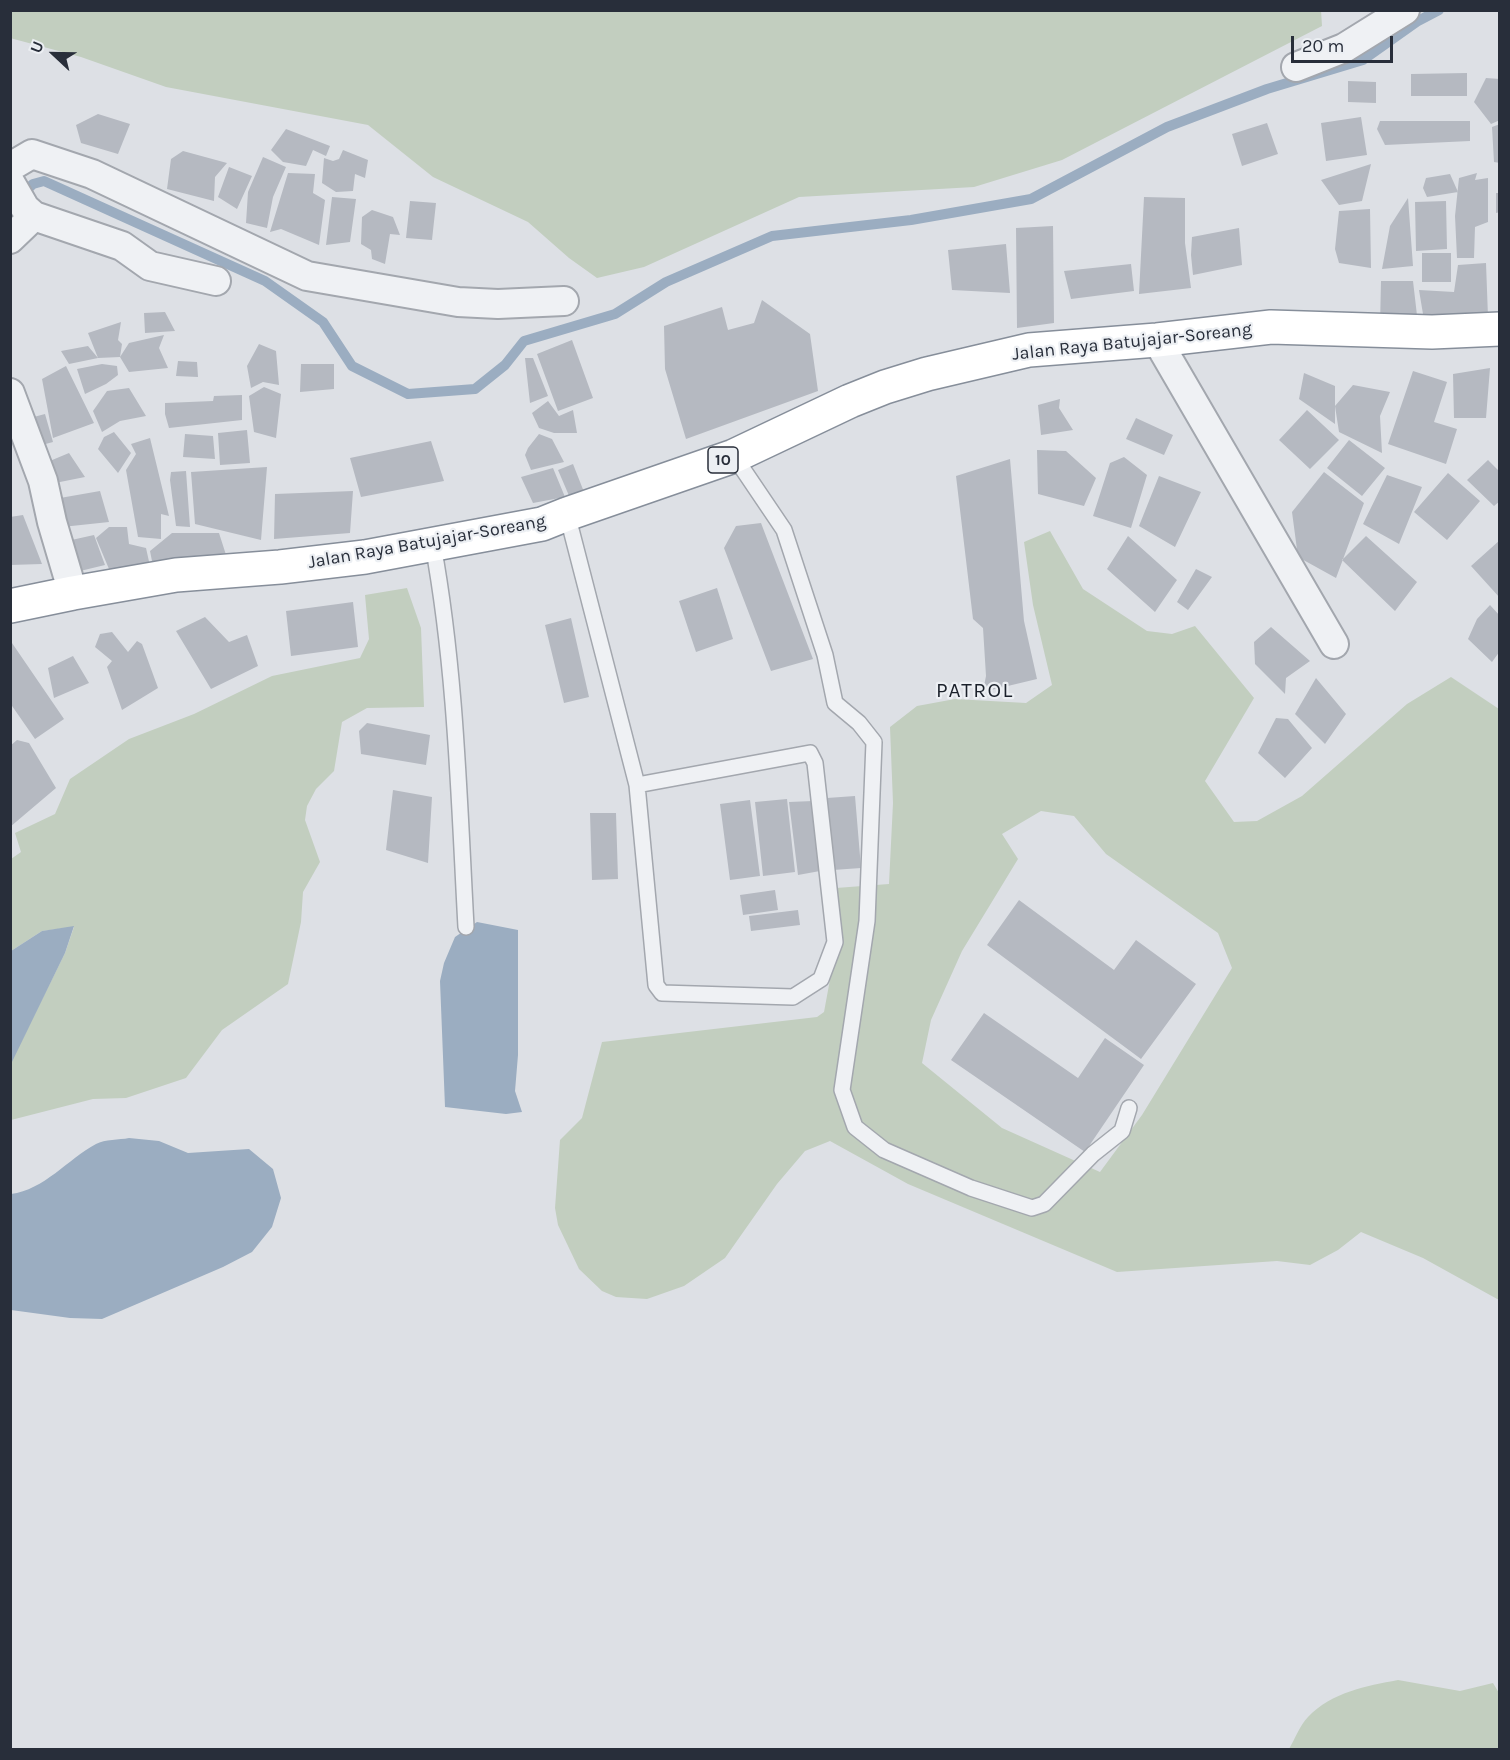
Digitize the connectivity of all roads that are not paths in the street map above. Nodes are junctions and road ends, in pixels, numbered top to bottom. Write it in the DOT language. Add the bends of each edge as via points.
graph roads {
  1 [pos="1405,10"];
  2 [pos="1296,67"];
  3 [pos="16,171"];
  4 [pos="29,212"];
  5 [pos="10,239"];
  6 [pos="216,281"];
  7 [pos="564,301"];
  8 [pos="1500,329"];
  9 [pos="1157,340"];
  10 [pos="10,393"];
  11 [pos="734,456"];
  12 [pos="567,514"];
  13 [pos="433,545"];
  14 [pos="73,593"];
  15 [pos="10,606"];
  16 [pos="1334,644"];
  17 [pos="637,785"];
  18 [pos="466,927"];
  19 [pos="1129,1108"];
  1 -- 2 [label="street" via="1344,48"];
  3 -- 4 [label="street"];
  3 -- 7 [label="street" via="66,164 307,276 458,302"];
  4 -- 5 [label="street"];
  4 -- 6 [label="street" via="122,246 150,266"];
  8 -- 9 [label="highway, Jalan Raya Batujajar-Soreang / 10" via="1432,332 1271,327"];
  9 -- 11 [label="highway, Jalan Raya Batujajar-Soreang / 10" via="1029,350 927,374 850,401"];
  9 -- 16 [label="street"];
  10 -- 14 [label="street" via="43,481"];
  11 -- 12 [label="highway, Jalan Raya Batujajar-Soreang / 10"];
  11 -- 19 [label="lane" via="784,530 825,654 835,703 874,742 867,921 842,1090 855,1127 884,1150 971,1188 1032,1208 1044,1204 1093,1154 1122,1131"];
  12 -- 13 [label="highway, Jalan Raya Batujajar-Soreang / 10" via="542,525"];
  12 -- 17 [label="lane"];
  13 -- 14 [label="highway, Jalan Raya Batujajar-Soreang / 10" via="333,561 176,575"];
  13 -- 18 [label="lane" via="454,712"];
  14 -- 15 [label="highway, Jalan Raya Batujajar-Soreang / 10"];
  17 -- 17 [label="lane" via="810,753 815,763 835,942 821,979 793,997 662,993 656,985"];
}
